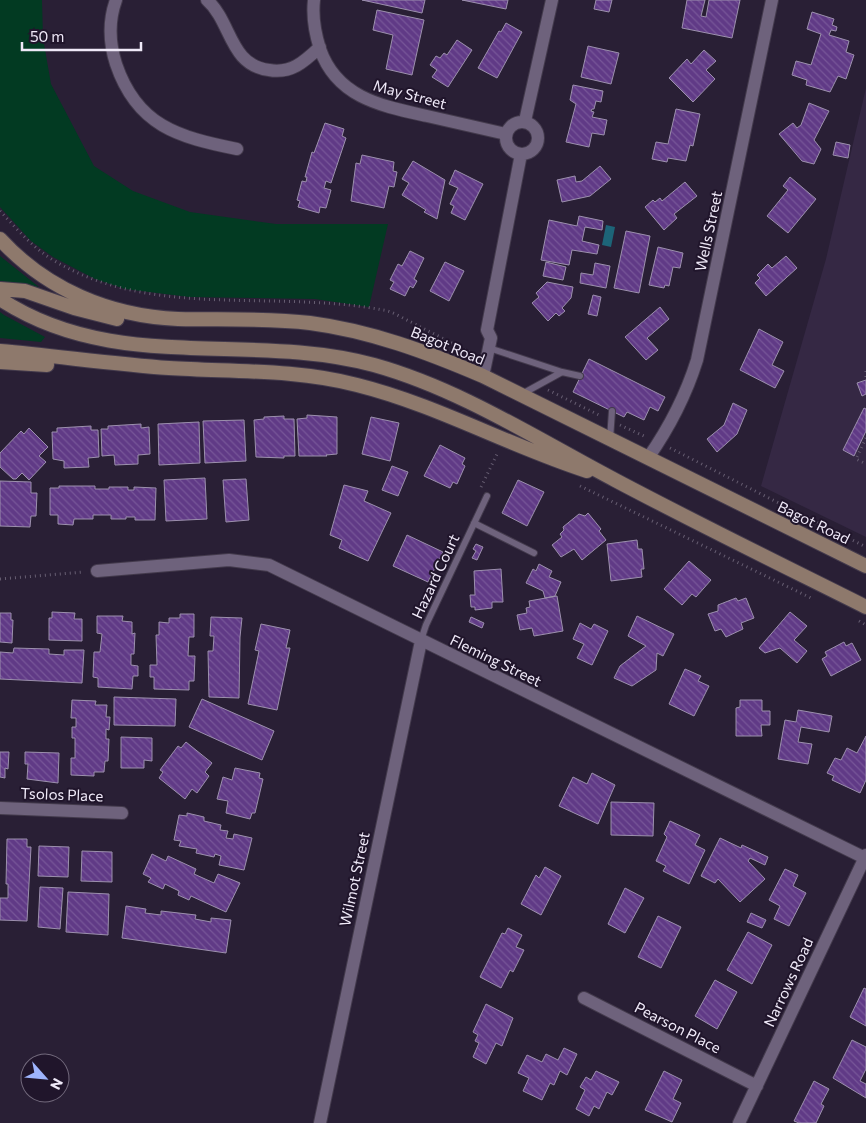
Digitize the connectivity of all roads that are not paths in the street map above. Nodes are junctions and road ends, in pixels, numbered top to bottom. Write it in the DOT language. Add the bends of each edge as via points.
graph roads {
  1 [pos="116,0"];
  2 [pos="314,0"];
  3 [pos="552,0"];
  4 [pos="772,0"];
  5 [pos="211,1"];
  6 [pos="320,47"];
  7 [pos="525,122"];
  8 [pos="506,134"];
  9 [pos="237,149"];
  10 [pos="521,154"];
  11 [pos="0,239"];
  12 [pos="0,289"];
  13 [pos="0,299"];
  14 [pos="176,319"];
  15 [pos="489,349"];
  16 [pos="0,351"];
  17 [pos="0,362"];
  18 [pos="212,370"];
  19 [pos="562,372"];
  20 [pos="483,376"];
  21 [pos="580,376"];
  22 [pos="520,395"];
  23 [pos="612,411"];
  24 [pos="610,439"];
  25 [pos="648,458"];
  26 [pos="614,480"];
  27 [pos="487,496"];
  28 [pos="474,523"];
  29 [pos="534,553"];
  30 [pos="866,566"];
  31 [pos="97,571"];
  32 [pos="866,607"];
  33 [pos="421,641"];
  34 [pos="0,808"];
  35 [pos="122,813"];
  36 [pos="865,856"];
  37 [pos="584,998"];
  38 [pos="757,1086"];
  39 [pos="320,1123"];
  40 [pos="739,1123"];
  1 -- 9 [label="street" via="110,26 111,45 131,98 148,116 172,132"];
  2 -- 6 [label="street, May Street" via="314,22"];
  3 -- 7 [label="street"];
  4 -- 25 [label="street, Wells Street" via="697,360 685,392"];
  5 -- 6 [label="street" via="241,57 258,68 282,71 293,68"];
  6 -- 8 [label="street, May Street" via="336,79 356,96 395,109"];
  7 -- 8 [label="street" via="511,125"];
  7 -- 10 [label="street" via="534,127 538,138 534,148"];
  8 -- 10 [label="street" via="510,149"];
  10 -- 15 [label="street" via="486,330"];
  11 -- 14 [label="main road, Bagot Road" via="33,271 83,298 112,309"];
  12 -- 14 [label="main road" via="25,291 74,308 132,322"];
  13 -- 26 [label="main road" via="57,328 117,343 309,354 374,365 418,380 561,449"];
  14 -- 20 [label="main road, Bagot Road" via="271,319 335,327 410,346"];
  15 -- 19 [label="lane"];
  15 -- 20 [label="street"];
  16 -- 18 [label="main road" via="113,364"];
  17 -- 18 [label="main road" via="164,372"];
  18 -- 26 [label="main road" via="290,373 357,385 418,404 544,457"];
  19 -- 21 [label="lane"];
  19 -- 22 [label="lane"];
  20 -- 22 [label="main road, Bagot Road"];
  22 -- 24 [label="main road, Bagot Road"];
  23 -- 24 [label="lane"];
  24 -- 25 [label="main road, Bagot Road"];
  25 -- 30 [label="main road, Bagot Road"];
  26 -- 32 [label="main road"];
  27 -- 28 [label="lane, Hazard Court"];
  28 -- 29 [label="lane, Hazard Court"];
  28 -- 33 [label="lane, Hazard Court"];
  31 -- 33 [label="street, Fleming Street" via="229,560 263,563 293,575"];
  33 -- 36 [label="street, Fleming Street"];
  33 -- 39 [label="street, Wilmot Street"];
  34 -- 35 [label="street, Tsolos Place"];
  36 -- 38 [label="street, Narrows Road"];
  37 -- 38 [label="street, Pearson Place"];
  38 -- 40 [label="street, Narrows Road"];
}
